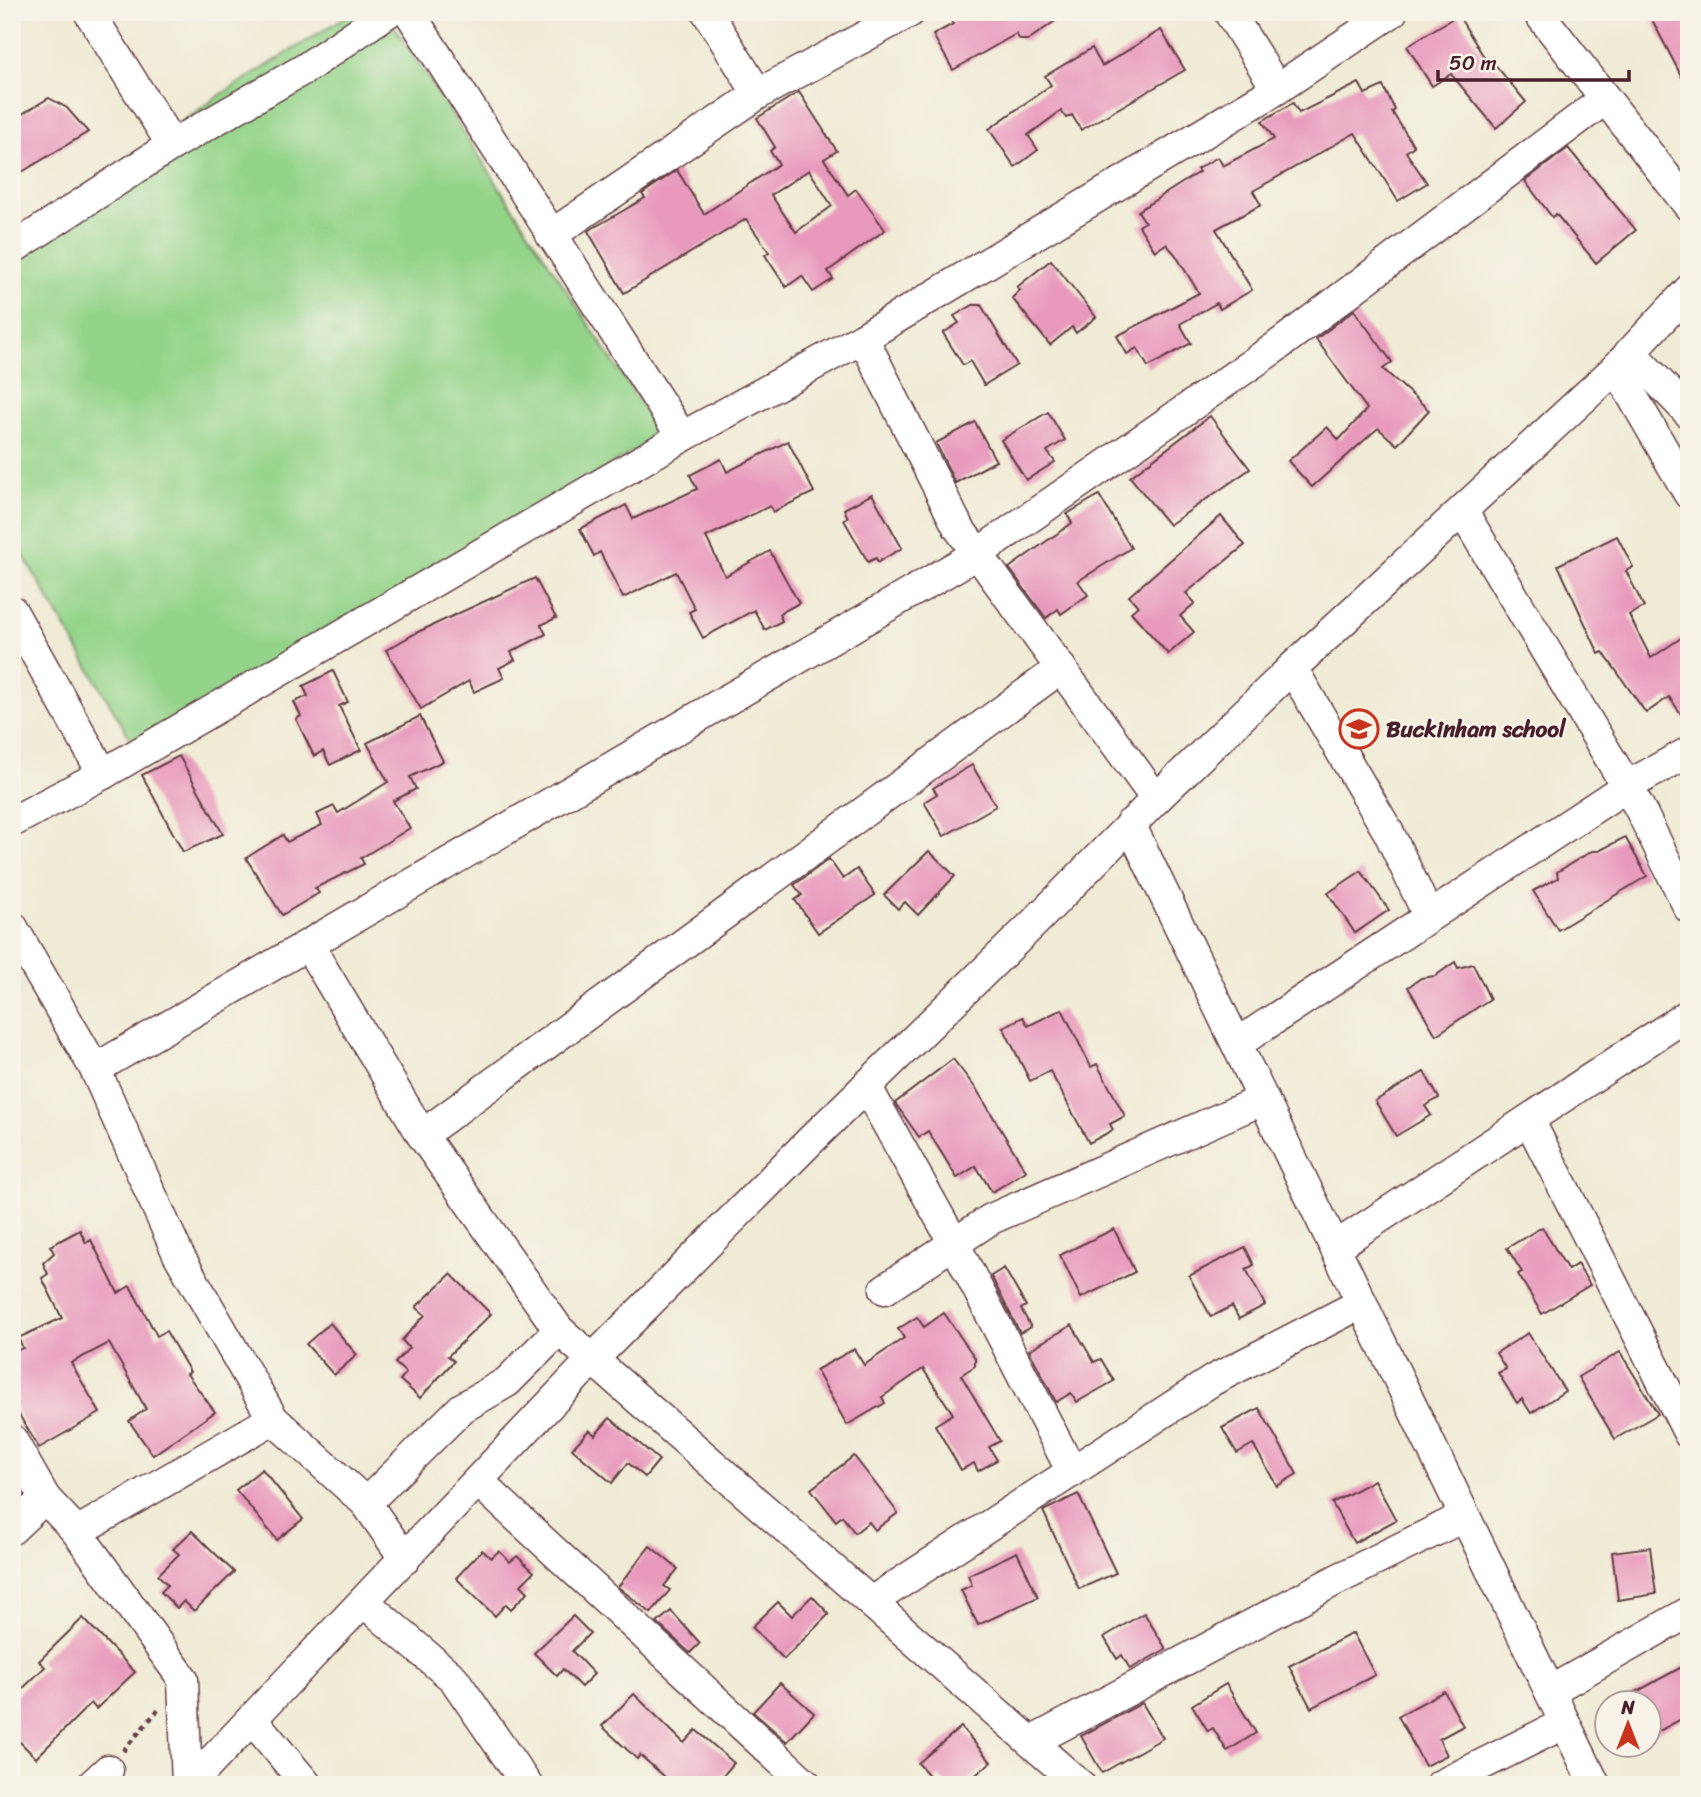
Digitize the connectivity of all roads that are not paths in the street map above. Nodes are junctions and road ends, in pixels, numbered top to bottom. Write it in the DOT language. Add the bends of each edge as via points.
graph roads {
  1 [pos="89,12"];
  2 [pos="388,12"];
  3 [pos="409,12"];
  4 [pos="707,12"];
  5 [pos="910,12"];
  6 [pos="1229,12"];
  7 [pos="1392,12"];
  8 [pos="1538,12"];
  9 [pos="1277,89"];
  10 [pos="758,94"];
  11 [pos="1605,99"];
  12 [pos="172,145"];
  13 [pos="1689,206"];
  14 [pos="551,235"];
  15 [pos="12,249"];
  16 [pos="1689,290"];
  17 [pos="863,338"];
  18 [pos="1623,360"];
  19 [pos="1689,413"];
  20 [pos="682,437"];
  21 [pos="1689,494"];
  22 [pos="1463,512"];
  23 [pos="977,554"];
  24 [pos="12,611"];
  25 [pos="1061,668"];
  26 [pos="1292,668"];
  27 [pos="1689,752"];
  28 [pos="103,774"];
  29 [pos="1627,786"];
  30 [pos="1156,799"];
  31 [pos="12,822"];
  32 [pos="1130,824"];
  33 [pos="1689,908"];
  34 [pos="1428,915"];
  35 [pos="12,926"];
  36 [pos="309,946"];
  37 [pos="1689,1014"];
  38 [pos="1238,1043"];
  39 [pos="95,1069"];
  40 [pos="866,1086"];
  41 [pos="1262,1100"];
  42 [pos="1528,1120"];
  43 [pos="422,1135"];
  44 [pos="954,1243"];
  45 [pos="1335,1247"];
  46 [pos="885,1289"];
  47 [pos="1362,1303"];
  48 [pos="559,1330"];
  49 [pos="591,1362"];
  50 [pos="273,1419"];
  51 [pos="1689,1434"];
  52 [pos="12,1440"];
  53 [pos="1072,1472"];
  54 [pos="479,1482"];
  55 [pos="45,1498"];
  56 [pos="366,1503"];
  57 [pos="1465,1516"];
  58 [pos="12,1529"];
  59 [pos="77,1532"];
  60 [pos="405,1559"];
  61 [pos="364,1602"];
  62 [pos="871,1602"];
  63 [pos="1689,1612"];
  64 [pos="1550,1691"];
  65 [pos="252,1719"];
  66 [pos="1565,1723"];
  67 [pos="1031,1742"];
  68 [pos="188,1785"];
  69 [pos="307,1785"];
  70 [pos="527,1785"];
  71 [pos="807,1785"];
  72 [pos="1080,1785"];
  73 [pos="1441,1785"];
  74 [pos="1595,1785"];
  1 -- 12 [label="street"];
  2 -- 12 [label="street" via="306,68"];
  3 -- 14 [label="street"];
  4 -- 10 [label="street"];
  5 -- 10 [label="street"];
  6 -- 9 [label="street"];
  7 -- 9 [label="street"];
  8 -- 11 [label="street"];
  9 -- 17 [label="street"];
  10 -- 14 [label="street"];
  11 -- 13 [label="street"];
  11 -- 23 [label="street" via="1276,347"];
  12 -- 15 [label="street"];
  14 -- 20 [label="street"];
  16 -- 18 [label="street"];
  17 -- 20 [label="street"];
  17 -- 23 [label="street" via="958,527"];
  18 -- 19 [label="street"];
  18 -- 21 [label="street"];
  18 -- 22 [label="street"];
  20 -- 28 [label="street"];
  22 -- 26 [label="street"];
  22 -- 29 [label="street"];
  23 -- 25 [label="street"];
  23 -- 36 [label="street"];
  24 -- 28 [label="street"];
  25 -- 30 [label="street"];
  25 -- 43 [label="street"];
  26 -- 30 [label="street"];
  26 -- 34 [label="street" via="1389,833"];
  27 -- 29 [label="street"];
  28 -- 31 [label="street"];
  29 -- 33 [label="street"];
  29 -- 34 [label="street"];
  30 -- 32 [label="street"];
  32 -- 38 [label="street"];
  32 -- 40 [label="street"];
  34 -- 38 [label="street"];
  35 -- 39 [label="street"];
  36 -- 39 [label="street"];
  36 -- 43 [label="street"];
  37 -- 42 [label="street"];
  38 -- 41 [label="street"];
  39 -- 50 [label="street" via="178,1254"];
  40 -- 44 [label="street"];
  40 -- 49 [label="street"];
  41 -- 44 [label="street" via="991,1219"];
  41 -- 45 [label="street"];
  42 -- 45 [label="street"];
  42 -- 51 [label="street"];
  43 -- 48 [label="street"];
  44 -- 46 [label="street"];
  44 -- 53 [label="street"];
  45 -- 47 [label="street"];
  47 -- 53 [label="street" via="1213,1380"];
  47 -- 57 [label="street"];
  48 -- 49 [label="street"];
  48 -- 56 [label="street" via="507,1382 462,1408"];
  49 -- 54 [label="street"];
  49 -- 62 [label="street"];
  50 -- 56 [label="street"];
  50 -- 59 [label="street"];
  52 -- 55 [label="street"];
  53 -- 62 [label="street"];
  54 -- 60 [label="street"];
  54 -- 71 [label="street"];
  55 -- 58 [label="street"];
  55 -- 59 [label="street"];
  56 -- 60 [label="street"];
  57 -- 64 [label="street"];
  57 -- 67 [label="street"];
  59 -- 68 [label="street" via="183,1679"];
  60 -- 61 [label="street"];
  61 -- 65 [label="street"];
  61 -- 70 [label="street" via="454,1679"];
  62 -- 67 [label="street"];
  63 -- 64 [label="street"];
  64 -- 66 [label="street"];
  65 -- 68 [label="street"];
  65 -- 69 [label="street"];
  66 -- 73 [label="street"];
  66 -- 74 [label="street"];
  67 -- 72 [label="street"];
}
